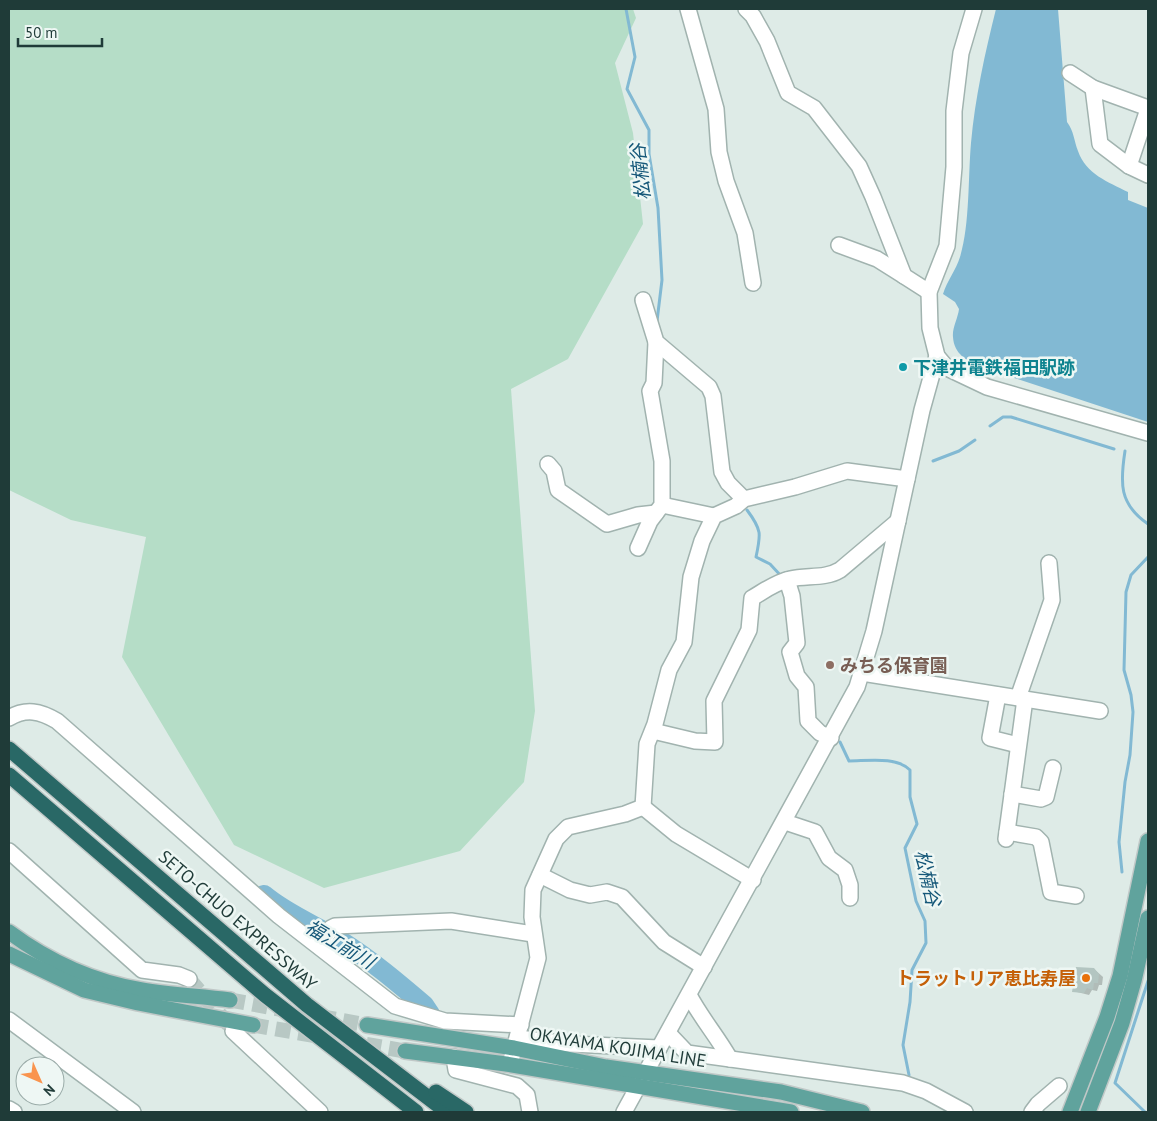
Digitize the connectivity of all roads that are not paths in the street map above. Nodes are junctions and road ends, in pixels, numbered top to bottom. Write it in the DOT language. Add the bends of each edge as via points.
graph roads {
  1 [pos="688,9"];
  2 [pos="746,9"];
  3 [pos="974,9"];
  4 [pos="1070,73"];
  5 [pos="1093,88"];
  6 [pos="1148,109"];
  7 [pos="1129,166"];
  8 [pos="1148,174"];
  9 [pos="839,245"];
  10 [pos="904,276"];
  11 [pos="753,283"];
  12 [pos="929,292"];
  13 [pos="643,300"];
  14 [pos="656,342"];
  15 [pos="937,356"];
  16 [pos="1148,433"];
  17 [pos="548,464"];
  18 [pos="907,479"];
  19 [pos="744,499"];
  20 [pos="659,509"];
  21 [pos="714,516"];
  22 [pos="898,521"];
  23 [pos="638,548"];
  24 [pos="1049,563"];
  25 [pos="787,580"];
  26 [pos="862,673"];
  27 [pos="998,696"];
  28 [pos="1021,698"];
  29 [pos="1100,710"];
  30 [pos="9,717"];
  31 [pos="653,730"];
  32 [pos="830,738"];
  33 [pos="1018,745"];
  34 [pos="10,750"];
  35 [pos="1053,768"];
  36 [pos="9,775"];
  37 [pos="1012,794"];
  38 [pos="643,806"];
  39 [pos="785,822"];
  40 [pos="1148,841"];
  41 [pos="9,852"];
  42 [pos="540,875"];
  43 [pos="753,880"];
  44 [pos="1076,896"];
  45 [pos="850,898"];
  46 [pos="1148,918"];
  47 [pos="9,932"];
  48 [pos="533,934"];
  49 [pos="324,939"];
  50 [pos="9,954"];
  51 [pos="704,967"];
  52 [pos="189,980"];
  53 [pos="689,995"];
  54 [pos="230,1000"];
  55 [pos="307,1005"];
  56 [pos="9,1020"];
  57 [pos="367,1024"];
  58 [pos="253,1025"];
  59 [pos="234,1031"];
  60 [pos="668,1033"];
  61 [pos="518,1037"];
  62 [pos="659,1048"];
  63 [pos="405,1051"];
  64 [pos="454,1057"];
  65 [pos="730,1059"];
  66 [pos="510,1064"];
  67 [pos="646,1071"];
  68 [pos="1059,1086"];
  69 [pos="637,1088"];
  70 [pos="396,1098"];
  71 [pos="9,1109"];
  72 [pos="14,1112"];
  73 [pos="133,1112"];
  74 [pos="320,1112"];
  75 [pos="403,1112"];
  76 [pos="416,1112"];
  77 [pos="447,1112"];
  78 [pos="466,1112"];
  79 [pos="530,1112"];
  80 [pos="624,1112"];
  81 [pos="791,1112"];
  82 [pos="862,1112"];
  83 [pos="965,1112"];
  84 [pos="1032,1112"];
  85 [pos="1070,1112"];
  86 [pos="1088,1112"];
  1 -- 11 [label="street" via="716,109 719,152 745,233"];
  2 -- 10 [label="street" via="767,41 788,93 814,108 859,166"];
  3 -- 12 [label="street" via="961,53 954,111 954,167 947,246"];
  4 -- 5 [label="street"];
  5 -- 6 [label="street"];
  5 -- 7 [label="street" via="1100,144"];
  6 -- 7 [label="street"];
  7 -- 8 [label="street"];
  9 -- 10 [label="street" via="877,259"];
  10 -- 12 [label="street"];
  12 -- 15 [label="street" via="930,328"];
  13 -- 14 [label="street"];
  14 -- 19 [label="street" via="709,388 713,396 722,472"];
  14 -- 20 [label="street" via="655,377 650,391 662,461"];
  15 -- 16 [label="street" via="947,368 987,387"];
  15 -- 18 [label="street"];
  17 -- 20 [label="street" via="554,471 558,490 606,524"];
  18 -- 19 [label="street" via="847,471"];
  18 -- 22 [label="street"];
  19 -- 21 [label="street"];
  20 -- 21 [label="street"];
  20 -- 23 [label="street"];
  21 -- 31 [label="street" via="691,577 684,642 669,670"];
  22 -- 25 [label="street" via="832,575"];
  22 -- 26 [label="street"];
  24 -- 28 [label="street" via="1052,600"];
  25 -- 31 [label="street" via="752,598 749,630 714,701 715,742 695,741"];
  25 -- 32 [label="street" via="797,643 790,652 797,676 806,687 808,720"];
  26 -- 27 [label="street"];
  26 -- 32 [label="street"];
  27 -- 28 [label="street"];
  27 -- 33 [label="street" via="990,738"];
  28 -- 29 [label="street"];
  28 -- 33 [label="street"];
  30 -- 49 [label="street" via="34,711 57,721 279,916"];
  31 -- 38 [label="street" via="647,744"];
  32 -- 39 [label="street"];
  33 -- 37 [label="street"];
  34 -- 55 [label="highway, SETO-CHUO EXPRESSWAY"];
  35 -- 37 [label="street" via="1046,797"];
  36 -- 70 [label="highway" via="265,995"];
  37 -- 44 [label="street" via="1007,836 1036,836 1041,842 1051,892"];
  38 -- 42 [label="street" via="625,814 568,827 556,839"];
  38 -- 43 [label="street" via="676,834"];
  39 -- 43 [label="street"];
  39 -- 45 [label="street" via="814,832 829,858 845,870"];
  40 -- 85 [label="main road" via="1120,976"];
  41 -- 52 [label="street" via="142,970 179,975"];
  42 -- 48 [label="street" via="533,890"];
  42 -- 51 [label="street" via="570,890 590,895 607,892 622,897 664,942"];
  43 -- 51 [label="street"];
  46 -- 86 [label="main road" via="1122,1023"];
  47 -- 54 [label="main road" via="36,952 89,976 141,990"];
  48 -- 49 [label="street" via="451,922 335,926"];
  48 -- 61 [label="street" via="538,958"];
  49 -- 61 [label="street" via="395,1006"];
  50 -- 58 [label="main road" via="84,990"];
  51 -- 53 [label="street"];
  53 -- 60 [label="street"];
  53 -- 65 [label="street"];
  55 -- 77 [label="highway, SETO-CHUO EXPRESSWAY"];
  55 -- 78 [label="highway"];
  56 -- 73 [label="street"];
  57 -- 61 [label="main road, OKAYAMA KOJIMA LINE"];
  59 -- 74 [label="street"];
  60 -- 62 [label="street"];
  60 -- 65 [label="street" via="687,1053"];
  61 -- 62 [label="street" via="570,1044"];
  61 -- 66 [label="street"];
  61 -- 67 [label="main road, OKAYAMA KOJIMA LINE" via="606,1066"];
  62 -- 67 [label="street"];
  63 -- 64 [label="main road, OKAYAMA KOJIMA LINE"];
  64 -- 66 [label="main road, OKAYAMA KOJIMA LINE"];
  64 -- 79 [label="street" via="456,1070 518,1086 526,1095"];
  65 -- 83 [label="street" via="903,1083"];
  66 -- 69 [label="main road, OKAYAMA KOJIMA LINE"];
  67 -- 69 [label="street"];
  67 -- 82 [label="main road, OKAYAMA KOJIMA LINE" via="781,1092"];
  68 -- 84 [label="street"];
  69 -- 80 [label="street"];
  69 -- 81 [label="main road, OKAYAMA KOJIMA LINE"];
  70 -- 75 [label="highway"];
  70 -- 76 [label="highway"];
  71 -- 72 [label="street"];
}
